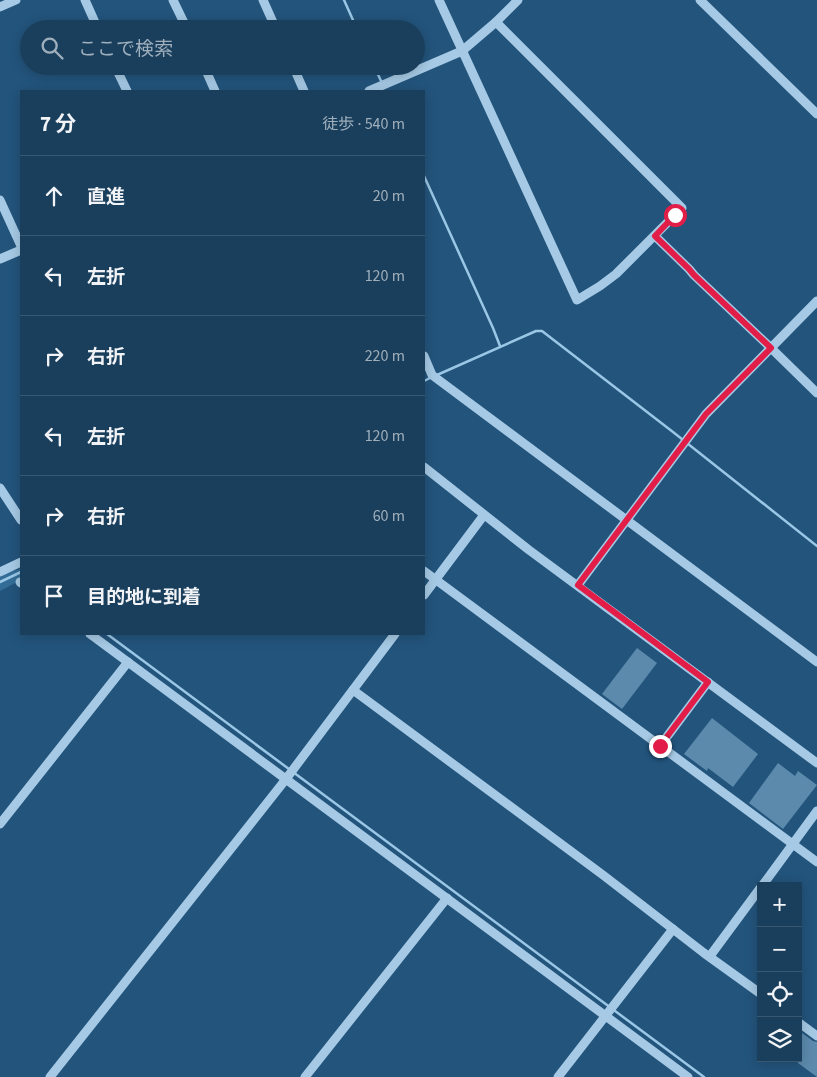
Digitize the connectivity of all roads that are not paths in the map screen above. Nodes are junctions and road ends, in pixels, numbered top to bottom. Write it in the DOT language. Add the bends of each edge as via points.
graph roads {
  1 [pos="16,0"];
  2 [pos="85,0"];
  3 [pos="174,0"];
  4 [pos="263,0"];
  5 [pos="439,0"];
  6 [pos="518,0"];
  7 [pos="700,0"];
  8 [pos="0,7"];
  9 [pos="94,20"];
  10 [pos="183,20"];
  11 [pos="272,20"];
  12 [pos="496,22"];
  13 [pos="462,51"];
  14 [pos="425,67"];
  15 [pos="120,75"];
  16 [pos="208,75"];
  17 [pos="297,75"];
  18 [pos="406,75"];
  19 [pos="127,90"];
  20 [pos="215,90"];
  21 [pos="304,90"];
  22 [pos="371,90"];
  23 [pos="817,114"];
  24 [pos="0,200"];
  25 [pos="655,236"];
  26 [pos="20,244"];
  27 [pos="20,250"];
  28 [pos="0,259"];
  29 [pos="817,301"];
  30 [pos="771,348"];
  31 [pos="425,358"];
  32 [pos="817,393"];
  33 [pos="425,468"];
  34 [pos="0,488"];
  35 [pos="484,515"];
  36 [pos="20,518"];
  37 [pos="626,520"];
  38 [pos="20,562"];
  39 [pos="0,572"];
  40 [pos="425,572"];
  41 [pos="435,579"];
  42 [pos="578,585"];
  43 [pos="425,593"];
  44 [pos="91,635"];
  45 [pos="394,635"];
  46 [pos="128,662"];
  47 [pos="817,662"];
  48 [pos="708,682"];
  49 [pos="353,690"];
  50 [pos="660,746"];
  51 [pos="817,762"];
  52 [pos="286,779"];
  53 [pos="817,811"];
  54 [pos="0,824"];
  55 [pos="793,844"];
  56 [pos="817,862"];
  57 [pos="765,882"];
  58 [pos="757,892"];
  59 [pos="447,898"];
  60 [pos="673,929"];
  61 [pos="710,956"];
  62 [pos="757,991"];
  63 [pos="606,1016"];
  64 [pos="802,1025"];
  65 [pos="817,1036"];
  66 [pos="50,1077"];
  67 [pos="305,1077"];
  68 [pos="558,1077"];
  69 [pos="688,1077"];
  1 -- 8 [label="street"];
  2 -- 9 [label="street"];
  3 -- 10 [label="street"];
  4 -- 11 [label="street"];
  5 -- 13 [label="street"];
  6 -- 12 [label="street"];
  7 -- 23 [label="street"];
  12 -- 13 [label="street"];
  12 -- 25 [label="street" via="682,208"];
  13 -- 14 [label="street"];
  13 -- 25 [label="street" via="576,300 616,274"];
  15 -- 19 [label="street"];
  16 -- 20 [label="street"];
  17 -- 21 [label="street"];
  18 -- 22 [label="street"];
  24 -- 26 [label="street"];
  25 -- 30 [label="street"];
  27 -- 28 [label="street"];
  29 -- 30 [label="street"];
  30 -- 32 [label="street"];
  30 -- 37 [label="street" via="706,414"];
  31 -- 37 [label="street" via="432,374"];
  33 -- 35 [label="street"];
  34 -- 36 [label="street"];
  35 -- 41 [label="street"];
  35 -- 42 [label="street"];
  37 -- 42 [label="street"];
  37 -- 47 [label="street"];
  38 -- 39 [label="street"];
  40 -- 41 [label="street"];
  41 -- 43 [label="street"];
  41 -- 50 [label="street"];
  42 -- 48 [label="street"];
  44 -- 46 [label="street"];
  45 -- 49 [label="street"];
  46 -- 52 [label="street"];
  46 -- 54 [label="street"];
  48 -- 50 [label="street"];
  48 -- 51 [label="street"];
  49 -- 52 [label="street"];
  49 -- 60 [label="street"];
  50 -- 55 [label="street"];
  52 -- 59 [label="street"];
  52 -- 66 [label="street"];
  53 -- 55 [label="street"];
  55 -- 56 [label="street"];
  55 -- 57 [label="street"];
  58 -- 61 [label="street"];
  59 -- 63 [label="street"];
  59 -- 67 [label="street"];
  60 -- 61 [label="street"];
  60 -- 63 [label="street"];
  61 -- 62 [label="street"];
  63 -- 68 [label="street"];
  63 -- 69 [label="street"];
  64 -- 65 [label="street"];
}
